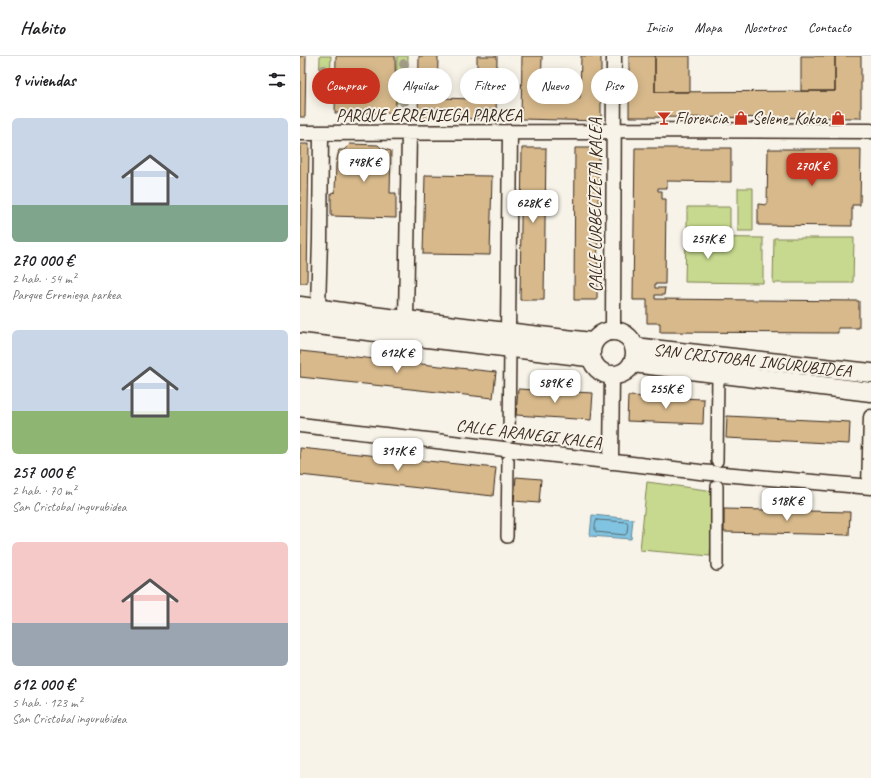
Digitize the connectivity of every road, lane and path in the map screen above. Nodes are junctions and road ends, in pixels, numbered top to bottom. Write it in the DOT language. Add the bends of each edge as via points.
graph roads {
  1 [pos="614,56"];
  2 [pos="614,130"];
  3 [pos="871,131"];
  4 [pos="510,132"];
  5 [pos="300,133"];
  6 [pos="409,133"];
  7 [pos="321,134"];
  8 [pos="300,306"];
  9 [pos="318,308"];
  10 [pos="406,320"];
  11 [pos="300,323"];
  12 [pos="613,331"];
  13 [pos="509,340"];
  14 [pos="595,340"];
  15 [pos="633,355"];
  16 [pos="592,360"];
  17 [pos="871,373"];
  18 [pos="718,374"];
  19 [pos="612,375"];
  20 [pos="871,377"];
  21 [pos="871,391"];
  22 [pos="871,417"];
  23 [pos="300,425"];
  24 [pos="509,437"];
  25 [pos="717,461"];
  26 [pos="508,462"];
  27 [pos="611,462"];
  28 [pos="717,486"];
  29 [pos="870,487"];
  30 [pos="507,537"];
  31 [pos="716,565"];
  1 -- 2 [label="street, CALLE LURBELTZETA KALEA"];
  2 -- 3 [label="street, PARQUE ERRENIEGA PARKEA"];
  2 -- 4 [label="street, PARQUE ERRENIEGA PARKEA"];
  2 -- 12 [label="street, CALLE LURBELTZETA KALEA"];
  4 -- 6 [label="street, PARQUE ERRENIEGA PARKEA"];
  4 -- 13 [label="street"];
  5 -- 7 [label="street, PARQUE ERRENIEGA PARKEA"];
  6 -- 7 [label="street, PARQUE ERRENIEGA PARKEA"];
  6 -- 10 [label="street"];
  7 -- 9 [label="street"];
  8 -- 9 [label="street"];
  9 -- 10 [label="street"];
  10 -- 13 [label="street"];
  11 -- 13 [label="street"];
  12 -- 14 [label="street" via="604,333"];
  12 -- 15 [label="street" via="628,337"];
  13 -- 14 [label="street"];
  13 -- 16 [label="street"];
  13 -- 24 [label="street, CALLE ARANEGI KALEA"];
  14 -- 16 [label="street"];
  15 -- 17 [label="street, SAN CRISTOBAL INGURUBIDEA"];
  15 -- 18 [label="street, SAN CRISTOBAL INGURUBIDEA"];
  15 -- 19 [label="street" via="629,368"];
  16 -- 19 [label="street" via="598,369"];
  18 -- 21 [label="street, SAN CRISTOBAL INGURUBIDEA"];
  18 -- 25 [label="street"];
  19 -- 27 [label="street, CALLE ARANEGI KALEA"];
  20 -- 21 [label="street, SAN CRISTOBAL INGURUBIDEA"];
  22 -- 29 [label="street"];
  23 -- 27 [label="street, CALLE ARANEGI KALEA"];
  26 -- 30 [label="street, CALLE ARANEGI KALEA"];
  27 -- 29 [label="street, CALLE ARANEGI KALEA"];
  28 -- 31 [label="street"];
}
